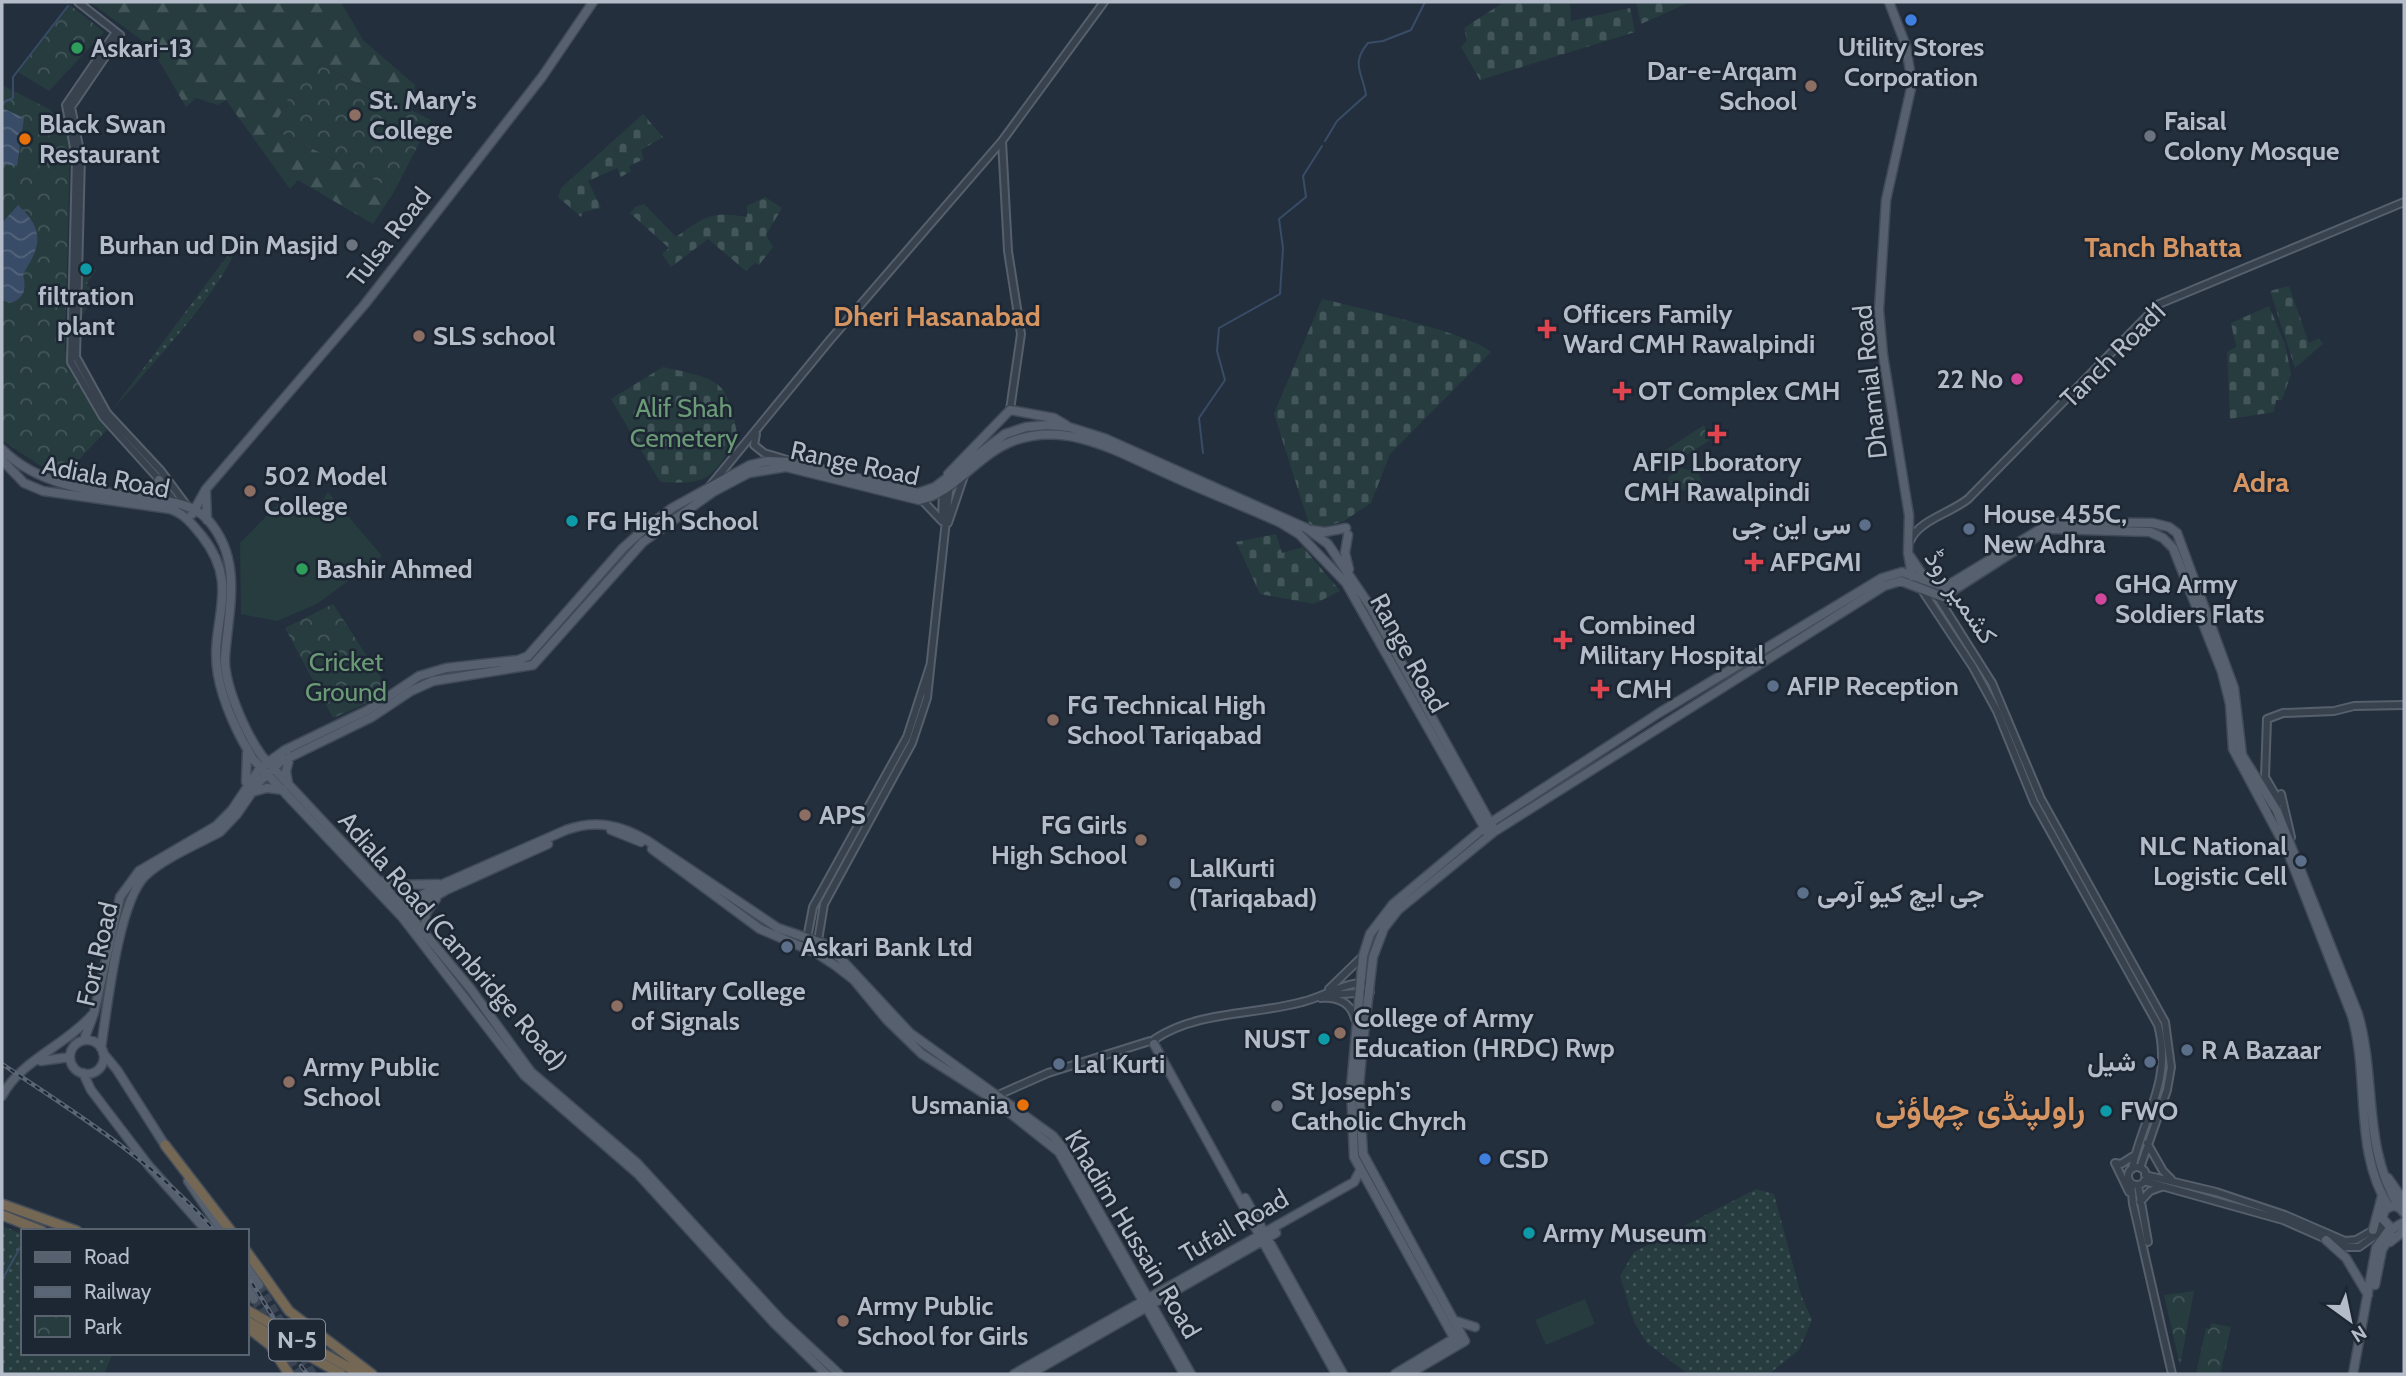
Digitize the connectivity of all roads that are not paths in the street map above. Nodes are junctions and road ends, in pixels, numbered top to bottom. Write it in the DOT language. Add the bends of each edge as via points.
graph roads {
  1 [pos="78,2"];
  2 [pos="593,2"];
  3 [pos="1104,2"];
  4 [pos="1889,2"];
  5 [pos="88,5"];
  6 [pos="118,34"];
  7 [pos="1002,141"];
  8 [pos="2404,202"];
  9 [pos="1010,410"];
  10 [pos="1069,427"];
  11 [pos="756,432"];
  12 [pos="2,449"];
  13 [pos="2,460"];
  14 [pos="793,462"];
  15 [pos="965,472"];
  16 [pos="159,480"];
  17 [pos="946,482"];
  18 [pos="710,486"];
  19 [pos="206,489"];
  20 [pos="143,498"];
  21 [pos="922,500"];
  22 [pos="176,502"];
  23 [pos="187,512"];
  24 [pos="207,520"];
  25 [pos="944,524"];
  26 [pos="1306,528"];
  27 [pos="201,535"];
  28 [pos="1908,553"];
  29 [pos="1910,574"];
  30 [pos="1351,576"];
  31 [pos="1923,584"];
  32 [pos="1937,596"];
  33 [pos="1814,625"];
  34 [pos="932,661"];
  35 [pos="1992,684"];
  36 [pos="1984,687"];
  37 [pos="2404,705"];
  38 [pos="1659,713"];
  39 [pos="1666,721"];
  40 [pos="2009,730"];
  41 [pos="251,748"];
  42 [pos="288,753"];
  43 [pos="266,768"];
  44 [pos="2265,773"];
  45 [pos="286,788"];
  46 [pos="248,791"];
  47 [pos="1476,805"];
  48 [pos="1509,811"];
  49 [pos="2274,814"];
  50 [pos="1490,829"];
  51 [pos="1471,839"];
  52 [pos="2295,854"];
  53 [pos="379,880"];
  54 [pos="445,887"];
  55 [pos="813,909"];
  56 [pos="402,911"];
  57 [pos="822,914"];
  58 [pos="425,934"];
  59 [pos="807,938"];
  60 [pos="817,942"];
  61 [pos="2117,944"];
  62 [pos="805,949"];
  63 [pos="816,953"];
  64 [pos="1363,956"];
  65 [pos="1360,987"];
  66 [pos="1370,988"];
  67 [pos="1315,998"];
  68 [pos="94,1013"];
  69 [pos="103,1021"];
  70 [pos="1356,1024"];
  71 [pos="84,1040"];
  72 [pos="1153,1042"];
  73 [pos="102,1051"];
  74 [pos="70,1057"];
  75 [pos="28,1065"];
  76 [pos="117,1070"];
  77 [pos="83,1073"];
  78 [pos="2,1096"];
  79 [pos="994,1097"];
  80 [pos="2147,1143"];
  81 [pos="165,1145"];
  82 [pos="2135,1155"];
  83 [pos="2136,1169"];
  84 [pos="1364,1174"];
  85 [pos="2145,1178"];
  86 [pos="2175,1182"];
  87 [pos="2134,1184"];
  88 [pos="2167,1186"];
  89 [pos="2131,1196"];
  90 [pos="2382,1196"];
  91 [pos="2,1204"];
  92 [pos="2139,1204"];
  93 [pos="2389,1207"];
  94 [pos="2403,1207"];
  95 [pos="2,1215"];
  96 [pos="2404,1222"];
  97 [pos="2389,1227"];
  98 [pos="37,1229"];
  99 [pos="68,1229"];
  100 [pos="205,1229"];
  101 [pos="221,1229"];
  102 [pos="229,1229"];
  103 [pos="2373,1230"];
  104 [pos="2404,1231"];
  105 [pos="1264,1236"];
  106 [pos="2326,1240"];
  107 [pos="2382,1250"];
  108 [pos="248,1253"];
  109 [pos="248,1268"];
  110 [pos="259,1285"];
  111 [pos="248,1289"];
  112 [pos="2368,1295"];
  113 [pos="254,1299"];
  114 [pos="1148,1303"];
  115 [pos="248,1311"];
  116 [pos="1449,1321"];
  117 [pos="248,1322"];
  118 [pos="1475,1327"];
  119 [pos="248,1329"];
  120 [pos="1460,1339"];
  121 [pos="1438,1348"];
  122 [pos="324,1366"];
  123 [pos="289,1374"];
  124 [pos="335,1374"];
  125 [pos="341,1374"];
  126 [pos="360,1374"];
  127 [pos="372,1374"];
  128 [pos="826,1374"];
  129 [pos="839,1374"];
  130 [pos="1014,1374"];
  131 [pos="1030,1374"];
  132 [pos="1184,1374"];
  133 [pos="1191,1374"];
  134 [pos="1336,1374"];
  135 [pos="1343,1374"];
  136 [pos="1395,1374"];
  137 [pos="1409,1374"];
  138 [pos="2173,1374"];
  139 [pos="2355,1374"];
  1 -- 5 [label="street"];
  2 -- 19 [label="main road, Tulsa Road" via="574,35 365,304"];
  3 -- 7 [label="street"];
  4 -- 28 [label="main road, Dhamial Road" via="1906,46 1912,84 1886,200 1879,310 1909,515"];
  5 -- 6 [label="street"];
  6 -- 16 [label="street" via="66,105 76,158 69,355 103,417"];
  6 -- 23 [label="street" via="71,107 81,156 76,357 107,413 161,471"];
  7 -- 9 [label="street" via="1008,251 1021,334"];
  7 -- 11 [label="street"];
  8 -- 28 [label="street, Tanch Road1" via="2159,304 1968,499 1915,530"];
  9 -- 10 [label="main road" via="1054,418"];
  9 -- 17 [label="main road" via="952,466"];
  10 -- 17 [label="main road" via="1038,425 1015,430 983,449"];
  10 -- 26 [label="main road" via="1134,450"];
  11 -- 14 [label="street" via="757,449"];
  11 -- 18 [label="street"];
  12 -- 20 [label="main road, Adiala Road" via="26,469 62,483"];
  13 -- 23 [label="main road, Adiala Road" via="24,483 43,491"];
  14 -- 17 [label="main road" via="910,492 927,491"];
  14 -- 18 [label="main road" via="760,462"];
  15 -- 17 [label="main road, Range Road"];
  15 -- 25 [label="street"];
  15 -- 47 [label="main road, Range Road" via="1021,438 1043,434 1081,437 1298,534 1346,583"];
  16 -- 20 [label="main road"];
  16 -- 22 [label="street"];
  17 -- 21 [label="main road, Range Road"];
  17 -- 25 [label="street"];
  18 -- 42 [label="main road" via="671,509 623,548 528,656 419,676"];
  19 -- 23 [label="main road, Tulsa Road"];
  19 -- 24 [label="main road"];
  20 -- 22 [label="main road, Adiala Road"];
  21 -- 25 [label="street"];
  21 -- 42 [label="main road, Range Road" via="786,467 749,473 713,492 643,542 533,665 427,683 372,717"];
  22 -- 23 [label="main road, Adiala Road"];
  23 -- 24 [label="main road, Adiala Road (Cambridge Road)"];
  23 -- 27 [label="main road, Adiala Road"];
  24 -- 41 [label="main road, Adiala Road (Cambridge Road)" via="224,547 230,568 225,658"];
  25 -- 34 [label="street"];
  26 -- 30 [label="main road" via="1328,544"];
  26 -- 30 [label="main road" via="1347,531 1345,553"];
  27 -- 41 [label="main road, Adiala Road (Cambridge Road)" via="219,566 222,582 218,674"];
  28 -- 29 [label="main road, کشمیر روڈ"];
  28 -- 31 [label="main road, کشمیر روڈ"];
  29 -- 31 [label="main road, کشمیر روڈ"];
  29 -- 33 [label="main road" via="1887,575"];
  30 -- 47 [label="main road"];
  31 -- 32 [label="main road"];
  31 -- 33 [label="main road" via="1891,583"];
  31 -- 36 [label="street, کشمیر روڈ"];
  31 -- 49 [label="main road" via="1948,586 2052,522 2169,527 2179,538 2228,668 2242,755"];
  32 -- 35 [label="street, کشمیر روڈ"];
  32 -- 49 [label="main road" via="1945,596 2049,529 2142,531 2163,538 2173,548 2222,672 2238,763"];
  33 -- 38 [label="main road"];
  33 -- 39 [label="main road"];
  34 -- 55 [label="street" via="907,737"];
  34 -- 57 [label="street" via="927,698 912,743"];
  35 -- 36 [label="street"];
  35 -- 40 [label="street, کشمیر روڈ"];
  36 -- 40 [label="street, کشمیر روڈ"];
  37 -- 44 [label="street" via="2270,716 2264,722"];
  38 -- 39 [label="main road"];
  38 -- 48 [label="main road"];
  39 -- 50 [label="main road"];
  40 -- 61 [label="street, کشمیر روڈ" via="2029,780"];
  41 -- 42 [label="main road"];
  41 -- 43 [label="main road, Adiala Road (Cambridge Road)"];
  41 -- 46 [label="main road"];
  42 -- 43 [label="main road, Range Road"];
  42 -- 45 [label="main road"];
  43 -- 45 [label="main road, Adiala Road (Cambridge Road)"];
  43 -- 46 [label="main road, Fort Road"];
  44 -- 49 [label="street" via="2278,797"];
  44 -- 52 [label="street" via="2280,792"];
  45 -- 46 [label="main road"];
  45 -- 53 [label="main road, Adiala Road (Cambridge Road)"];
  45 -- 56 [label="main road, Adiala Road (Cambridge Road)"];
  46 -- 68 [label="main road, Fort Road" via="216,826 128,882 120,897"];
  46 -- 69 [label="main road, Fort Road" via="230,824 155,869 136,887"];
  47 -- 48 [label="main road"];
  47 -- 50 [label="main road, Range Road"];
  47 -- 51 [label="main road"];
  48 -- 50 [label="main road"];
  49 -- 52 [label="main road"];
  49 -- 90 [label="main road" via="2359,1039 2369,1160"];
  50 -- 51 [label="main road"];
  50 -- 66 [label="main road" via="1398,910 1384,928 1373,957"];
  51 -- 64 [label="main road" via="1392,904 1370,934"];
  52 -- 94 [label="main road" via="2365,1038 2377,1160"];
  53 -- 54 [label="main road"];
  53 -- 56 [label="main road, Adiala Road (Cambridge Road)"];
  54 -- 56 [label="main road, Khadim Hussain Road"];
  54 -- 58 [label="main road" via="426,913"];
  54 -- 59 [label="main road, Khadim Hussain Road" via="576,826 601,824 629,830 778,928"];
  54 -- 62 [label="main road, Khadim Hussain Road" via="568,835 600,828 645,845 760,929"];
  55 -- 57 [label="street"];
  55 -- 59 [label="street"];
  56 -- 58 [label="main road, Adiala Road (Cambridge Road)"];
  56 -- 128 [label="main road, Adiala Road (Cambridge Road)" via="524,1075 638,1174"];
  57 -- 60 [label="street"];
  58 -- 129 [label="main road, Adiala Road (Cambridge Road)" via="531,1072 637,1163 781,1320"];
  59 -- 60 [label="main road, Khadim Hussain Road"];
  59 -- 62 [label="street"];
  60 -- 63 [label="street"];
  60 -- 79 [label="main road, Khadim Hussain Road" via="828,945 856,971 910,1033"];
  61 -- 80 [label="street, کشمیر روڈ" via="2168,1034 2171,1067 2167,1090"];
  61 -- 82 [label="street, کشمیر روڈ" via="2161,1035 2160,1088"];
  62 -- 63 [label="main road, Khadim Hussain Road"];
  63 -- 79 [label="main road, Khadim Hussain Road" via="854,980 922,1054"];
  64 -- 65 [label="main road"];
  64 -- 67 [label="street"];
  65 -- 66 [label="street"];
  65 -- 67 [label="street"];
  65 -- 70 [label="main road"];
  66 -- 84 [label="main road" via="1359,1087"];
  67 -- 70 [label="street" via="1343,1001"];
  67 -- 72 [label="street" via="1197,1022"];
  68 -- 71 [label="main road, Fort Road"];
  68 -- 75 [label="main road" via="67,1041"];
  69 -- 73 [label="main road, Fort Road"];
  69 -- 76 [label="main road"];
  70 -- 84 [label="main road" via="1351,1136"];
  71 -- 73 [label="main road" via="94,1042"];
  71 -- 74 [label="main road"];
  72 -- 79 [label="street" via="1118,1048"];
  72 -- 105 [label="main road"];
  73 -- 76 [label="main road"];
  73 -- 77 [label="main road" via="99,1069"];
  74 -- 75 [label="main road"];
  74 -- 77 [label="main road"];
  75 -- 78 [label="main road"];
  76 -- 81 [label="main road"];
  77 -- 100 [label="main road" via="149,1166"];
  79 -- 114 [label="main road, Khadim Hussain Road" via="1059,1152"];
  80 -- 83 [label="street, کشمیر روڈ"];
  80 -- 86 [label="street"];
  81 -- 101 [label="main road"];
  81 -- 102 [label="highway"];
  82 -- 83 [label="street, کشمیر روڈ"];
  82 -- 89 [label="street" via="2115,1163"];
  83 -- 85 [label="street"];
  83 -- 87 [label="street" via="2128,1176"];
  84 -- 105 [label="main road, Tufail Road"];
  84 -- 105 [label="main road, Tufail Road"];
  84 -- 116 [label="main road"];
  84 -- 116 [label="main road" via="1376,1183"];
  85 -- 86 [label="street"];
  85 -- 87 [label="street"];
  85 -- 88 [label="street"];
  86 -- 103 [label="street" via="2286,1215 2345,1241"];
  87 -- 89 [label="street"];
  87 -- 92 [label="street"];
  88 -- 92 [label="street" via="2150,1191"];
  88 -- 106 [label="street" via="2283,1220"];
  89 -- 138 [label="street"];
  90 -- 93 [label="main road"];
  90 -- 103 [label="main road"];
  91 -- 99 [label="highway"];
  92 -- 138 [label="street"];
  93 -- 94 [label="main road"];
  93 -- 97 [label="main road" via="2382,1215"];
  95 -- 98 [label="highway"];
  96 -- 97 [label="main road"];
  97 -- 103 [label="street"];
  97 -- 106 [label="street" via="2359,1247"];
  97 -- 107 [label="main road"];
  97 -- 112 [label="main road" via="2375,1248"];
  104 -- 107 [label="main road"];
  105 -- 114 [label="main road, Tufail Road"];
  105 -- 134 [label="main road"];
  105 -- 135 [label="main road"];
  106 -- 112 [label="main road" via="2346,1258"];
  107 -- 139 [label="main road"];
  108 -- 127 [label="highway" via="289,1311"];
  109 -- 110 [label="main road"];
  111 -- 113 [label="main road"];
  112 -- 139 [label="main road"];
  114 -- 130 [label="main road, Tufail Road"];
  114 -- 131 [label="main road, Tufail Road"];
  114 -- 132 [label="main road, Khadim Hussain Road"];
  114 -- 133 [label="main road, Khadim Hussain Road"];
  115 -- 126 [label="highway, N-5"];
  116 -- 118 [label="main road"];
  116 -- 120 [label="main road"];
  116 -- 121 [label="main road"];
  117 -- 122 [label="highway, N-5"];
  119 -- 123 [label="highway" via="270,1345"];
  120 -- 121 [label="main road"];
  120 -- 137 [label="main road"];
  121 -- 136 [label="main road"];
  122 -- 124 [label="highway"];
  122 -- 125 [label="highway, N-5"];
}
